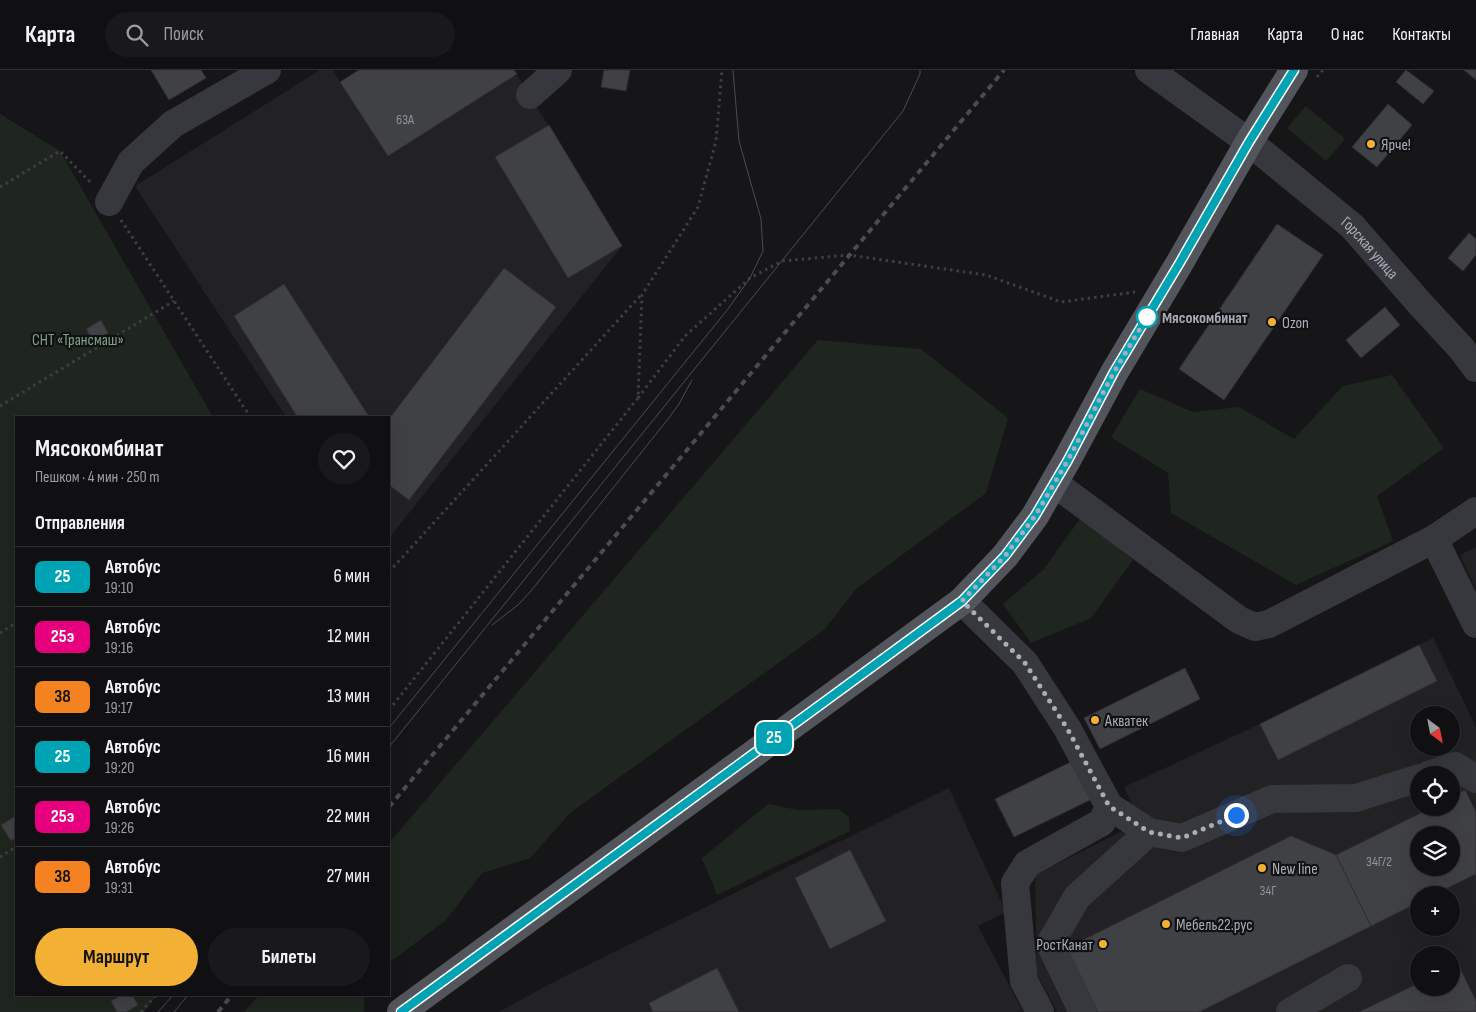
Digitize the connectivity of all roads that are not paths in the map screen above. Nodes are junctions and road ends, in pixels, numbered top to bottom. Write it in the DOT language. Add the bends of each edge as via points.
graph roads {
  1 [pos="267,70"];
  2 [pos="558,70"];
  3 [pos="1149,70"];
  4 [pos="1294,70"];
  5 [pos="530,95"];
  6 [pos="1249,142"];
  7 [pos="108,202"];
  8 [pos="1471,350"];
  9 [pos="1054,483"];
  10 [pos="1476,511"];
  11 [pos="1434,539"];
  12 [pos="962,601"];
  13 [pos="1476,624"];
  14 [pos="1460,769"];
  15 [pos="1476,779"];
  16 [pos="1410,781"];
  17 [pos="1109,806"];
  18 [pos="1149,832"];
  19 [pos="1348,978"];
  20 [pos="408,1010"];
  21 [pos="1040,1012"];
  22 [pos="1084,1012"];
  23 [pos="1290,1012"];
  1 -- 7 [label="street" via="173,124 131,162"];
  2 -- 5 [label="street"];
  3 -- 6 [label="street, Горская улица"];
  4 -- 6 [label="main road"];
  6 -- 8 [label="street, Горская улица" via="1352,226 1422,306"];
  6 -- 9 [label="main road" via="1114,372"];
  9 -- 11 [label="street" via="1239,620 1256,627 1269,624"];
  9 -- 12 [label="main road" via="1035,516 1005,556"];
  10 -- 11 [label="street"];
  11 -- 13 [label="street"];
  12 -- 17 [label="street" via="1025,663 1067,728"];
  12 -- 20 [label="main road"];
  14 -- 15 [label="street"];
  16 -- 18 [label="street" via="1356,798 1272,800 1182,838"];
  17 -- 18 [label="street"];
  17 -- 21 [label="street" via="1102,822 1028,864 1015,883 1024,980"];
  18 -- 22 [label="street" via="1077,897 1050,944"];
  19 -- 23 [label="street"];
}
